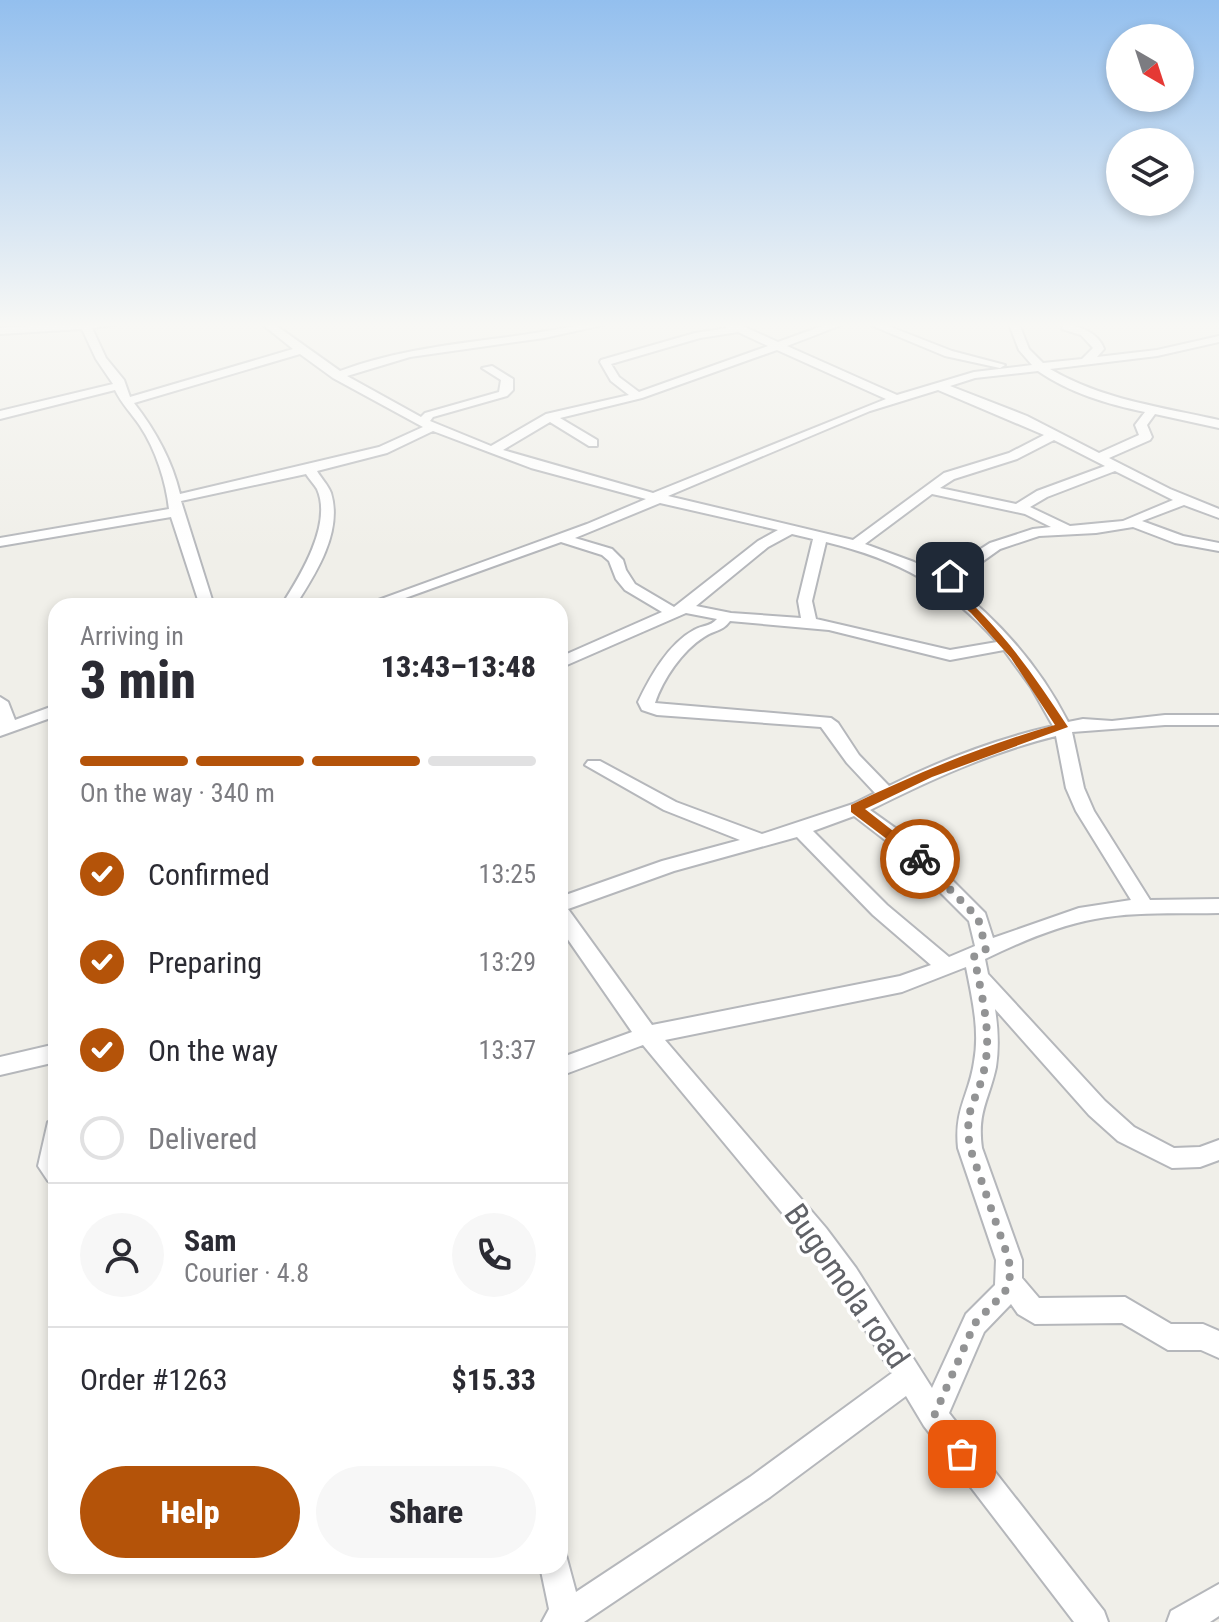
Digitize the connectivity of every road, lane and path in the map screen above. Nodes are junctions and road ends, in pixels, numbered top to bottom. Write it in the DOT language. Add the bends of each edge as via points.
graph roads {
  1 [pos="62,400"];
  2 [pos="132,400"];
  3 [pos="382,400"];
  4 [pos="483,400"];
  5 [pos="623,400"];
  6 [pos="898,400"];
  7 [pos="972,400"];
  8 [pos="1112,400"];
  9 [pos="128,401"];
  10 [pos="1119,402"];
  11 [pos="1153,409"];
  12 [pos="0,415"];
  13 [pos="550,417"];
  14 [pos="1142,422"];
  15 [pos="428,424"];
  16 [pos="1219,424"];
  17 [pos="1055,434"];
  18 [pos="593,443"];
  19 [pos="493,450"];
  20 [pos="1101,457"];
  21 [pos="1117,466"];
  22 [pos="310,469"];
  23 [pos="930,490"];
  24 [pos="660,496"];
  25 [pos="1184,500"];
  26 [pos="174,506"];
  27 [pos="1019,508"];
  28 [pos="1219,514"];
  29 [pos="1129,522"];
  30 [pos="791,529"];
  31 [pos="1067,530"];
  32 [pos="821,536"];
  33 [pos="561,538"];
  34 [pos="0,542"];
  35 [pos="855,545"];
  36 [pos="1219,547"];
  37 [pos="938,581"];
  38 [pos="204,598"];
  39 [pos="293,598"];
  40 [pos="392,598"];
  41 [pos="680,610"];
  42 [pos="727,616"];
  43 [pos="809,622"];
  44 [pos="1006,645"];
  45 [pos="568,659"];
  46 [pos="0,702"];
  47 [pos="48,713"];
  48 [pos="1218,721"];
  49 [pos="1062,727"];
  50 [pos="4,729"];
  51 [pos="594,765"];
  52 [pos="886,793"];
  53 [pos="856,809"];
  54 [pos="800,829"];
  55 [pos="762,841"];
  56 [pos="568,901"];
  57 [pos="1219,906"];
  58 [pos="1145,907"];
  59 [pos="568,926"];
  60 [pos="979,960"];
  61 [pos="947,967"];
  62 [pos="647,1035"];
  63 [pos="48,1055"];
  64 [pos="568,1064"];
  65 [pos="0,1066"];
  66 [pos="1219,1150"];
  67 [pos="1009,1281"];
  68 [pos="1219,1345"];
  69 [pos="910,1376"];
  70 [pos="934,1416"];
  71 [pos="556,1574"];
  72 [pos="1219,1599"];
  73 [pos="561,1619"];
  74 [pos="1093,1622"];
  75 [pos="1182,1622"];
  1 -- 12 [label="street"];
  2 -- 9 [label="street"];
  3 -- 15 [label="street"];
  4 -- 15 [label="street" via="429,415"];
  5 -- 13 [label="street"];
  6 -- 24 [label="street" via="750,455"];
  7 -- 17 [label="street"];
  8 -- 10 [label="street"];
  9 -- 26 [label="street" via="161,456"];
  10 -- 11 [label="street"];
  10 -- 14 [label="street"];
  11 -- 14 [label="street"];
  11 -- 16 [label="street"];
  13 -- 18 [label="street"];
  13 -- 19 [label="street"];
  14 -- 20 [label="street" via="1146,437"];
  15 -- 19 [label="street"];
  15 -- 22 [label="street" via="383,450"];
  17 -- 20 [label="street"];
  17 -- 23 [label="street" via="1013,456 949,476"];
  19 -- 24 [label="street"];
  20 -- 21 [label="street"];
  21 -- 25 [label="street"];
  21 -- 27 [label="street"];
  22 -- 26 [label="street"];
  22 -- 39 [label="street" via="324,492 325,535"];
  23 -- 27 [label="street"];
  23 -- 35 [label="street"];
  24 -- 30 [label="street"];
  24 -- 33 [label="street"];
  25 -- 28 [label="street"];
  25 -- 29 [label="street"];
  26 -- 34 [label="street"];
  26 -- 38 [label="street"];
  27 -- 31 [label="street"];
  29 -- 31 [label="street"];
  29 -- 36 [label="street"];
  30 -- 32 [label="street"];
  30 -- 41 [label="street" via="763,544"];
  31 -- 37 [label="street" via="1001,543"];
  32 -- 35 [label="street"];
  32 -- 43 [label="street" via="805,601"];
  33 -- 40 [label="street"];
  33 -- 41 [label="street" via="607,552 640,595"];
  35 -- 37 [label="street"];
  37 -- 44 [label="street"];
  41 -- 42 [label="street"];
  41 -- 45 [label="street"];
  42 -- 43 [label="street"];
  42 -- 52 [label="street" via="718,627 697,635 669,663 648,698 649,708 825,722"];
  43 -- 44 [label="street" via="950,655"];
  44 -- 49 [label="street"];
  46 -- 50 [label="street"];
  47 -- 50 [label="street"];
  48 -- 49 [label="street"];
  49 -- 52 [label="street"];
  49 -- 58 [label="street" via="1077,796"];
  51 -- 55 [label="street" via="670,806"];
  52 -- 53 [label="street"];
  53 -- 54 [label="street"];
  53 -- 60 [label="street" via="905,845 978,918"];
  54 -- 55 [label="street"];
  54 -- 61 [label="street" via="880,910"];
  55 -- 56 [label="street"];
  57 -- 58 [label="street"];
  58 -- 60 [label="street" via="1078,915"];
  59 -- 62 [label="street, Bugomola road"];
  60 -- 61 [label="street"];
  60 -- 66 [label="street" via="1058,1062 1126,1134 1172,1158"];
  60 -- 67 [label="street" via="987,1045 967,1128 1009,1260"];
  61 -- 62 [label="street" via="860,994"];
  62 -- 64 [label="street"];
  62 -- 69 [label="street, Bugomola road" via="817,1236"];
  63 -- 65 [label="street"];
  67 -- 68 [label="street" via="1035,1311 1125,1310 1168,1337 1203,1337"];
  67 -- 70 [label="street" via="975,1323"];
  69 -- 70 [label="street, Bugomola road"];
  69 -- 73 [label="street" via="760,1487"];
  70 -- 74 [label="street, Bugomola road"];
  71 -- 73 [label="street"];
  72 -- 75 [label="street"];
}
